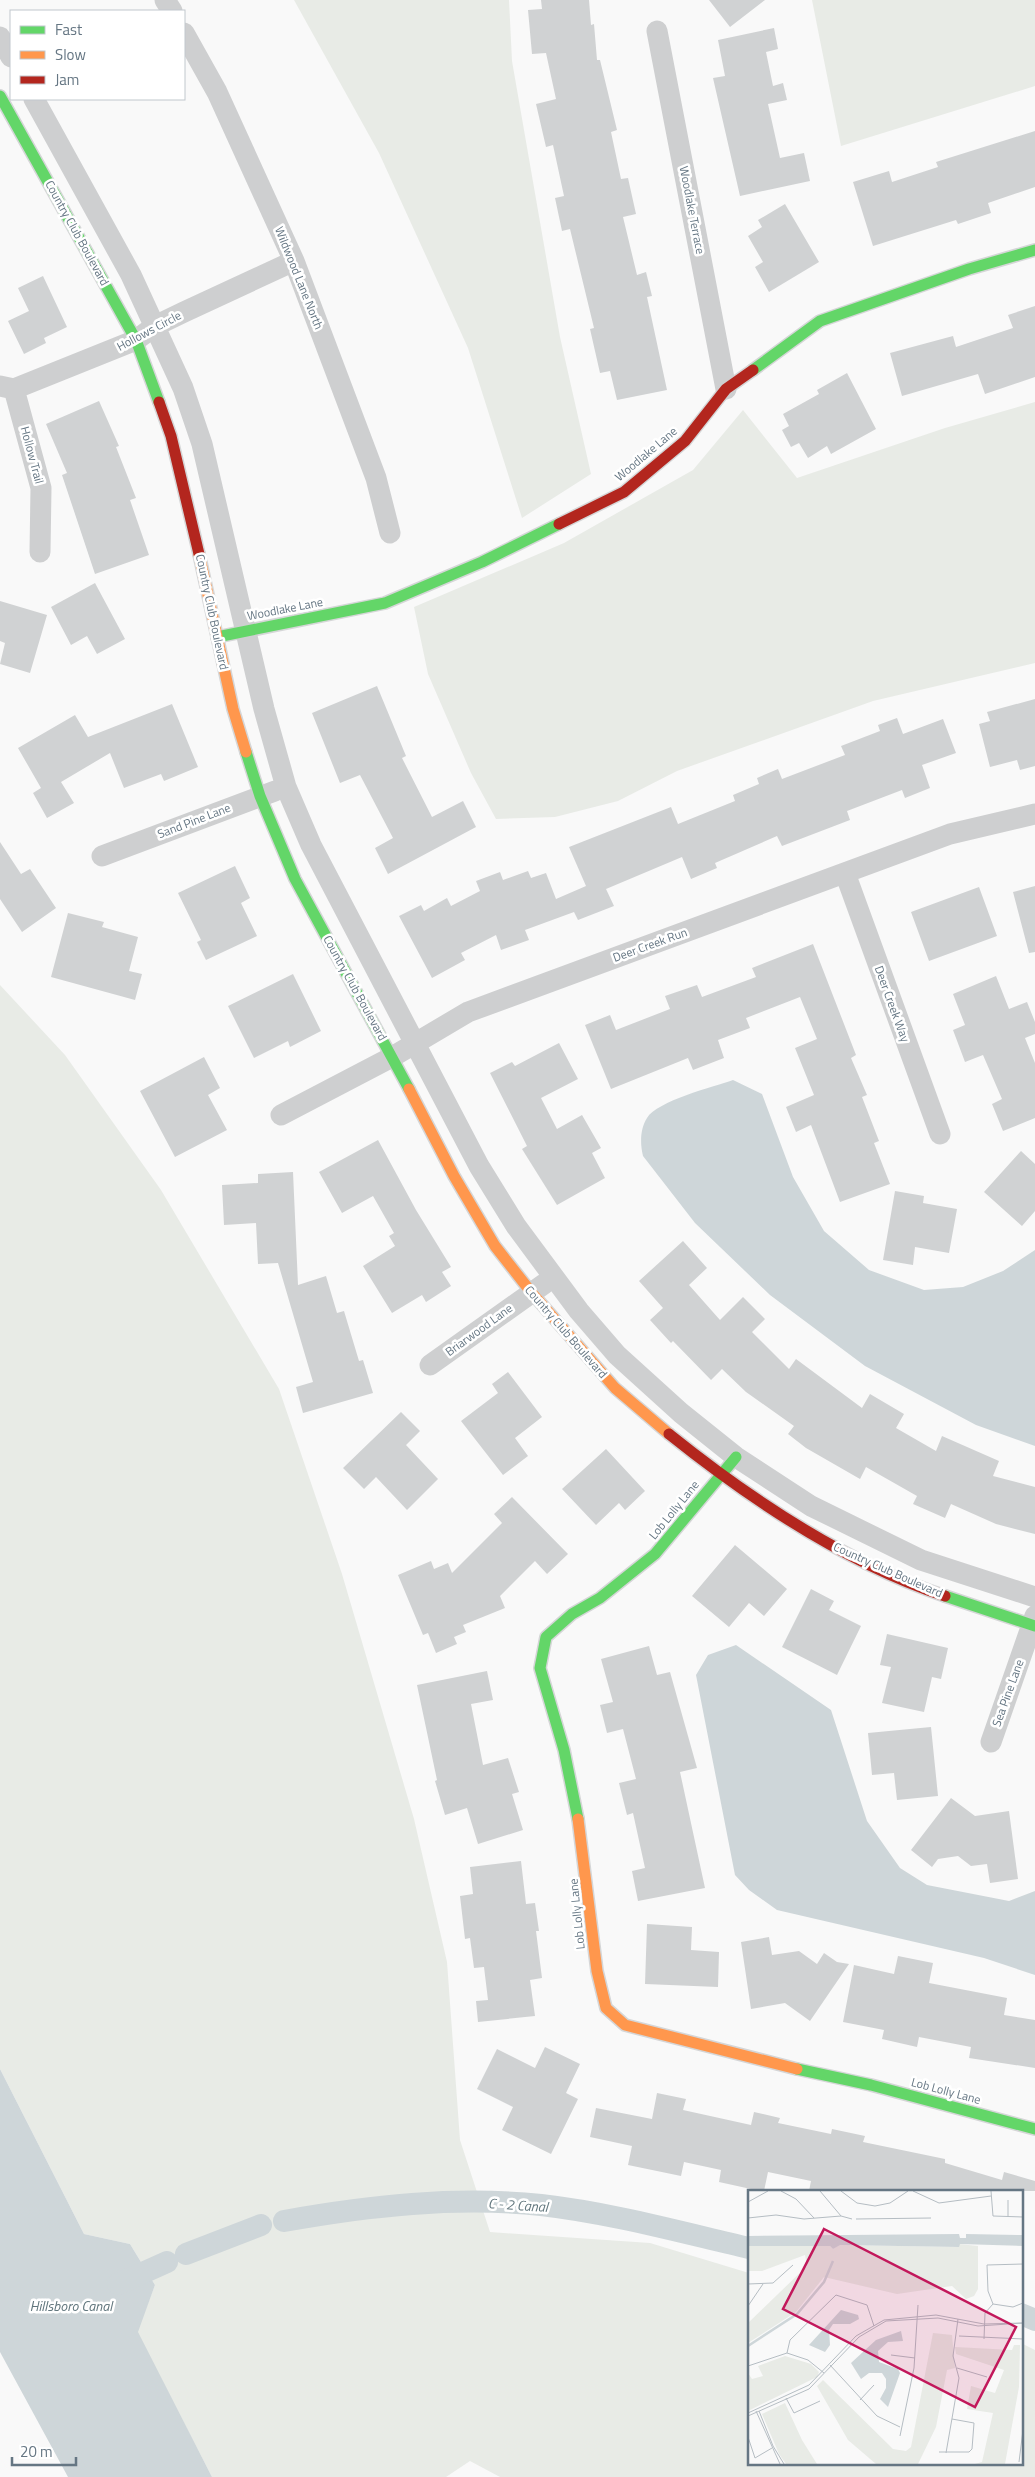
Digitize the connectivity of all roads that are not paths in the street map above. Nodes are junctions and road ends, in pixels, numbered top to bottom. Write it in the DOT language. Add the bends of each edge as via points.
graph roads {
  1 [pos="658,31"];
  2 [pos="185,35"];
  3 [pos="0,37"];
  4 [pos="10,55"];
  5 [pos="0,96"];
  6 [pos="35,100"];
  7 [pos="1035,250"];
  8 [pos="294,261"];
  9 [pos="155,326"];
  10 [pos="136,340"];
  11 [pos="7,388"];
  12 [pos="726,388"];
  13 [pos="390,533"];
  14 [pos="40,552"];
  15 [pos="246,631"];
  16 [pos="217,637"];
  17 [pos="286,787"];
  18 [pos="260,796"];
  19 [pos="1035,814"];
  20 [pos="102,856"];
  21 [pos="845,873"];
  22 [pos="414,1044"];
  23 [pos="392,1057"];
  24 [pos="281,1115"];
  25 [pos="940,1134"];
  26 [pos="553,1278"];
  27 [pos="531,1292"];
  28 [pos="430,1365"];
  29 [pos="736,1457"];
  30 [pos="720,1475"];
  31 [pos="1035,1597"];
  32 [pos="1034,1623"];
  33 [pos="991,1742"];
  34 [pos="1035,2129"];
  1 -- 12 [label="street, Woodlake Terrace"];
  2 -- 8 [label="street, Wildwood Lane North" via="217,92"];
  3 -- 4 [label="street"];
  5 -- 10 [label="street, Country Club Boulevard"];
  6 -- 9 [label="street, Country Club Boulevard" via="132,276"];
  7 -- 12 [label="street, Woodlake Lane" via="820,321"];
  8 -- 9 [label="street, Hollows Circle"];
  8 -- 13 [label="street, Wildwood Lane North" via="376,478"];
  9 -- 10 [label="street, Hollows Circle"];
  9 -- 15 [label="street, Country Club Boulevard" via="184,388 202,444"];
  10 -- 11 [label="street, Hollows Circle"];
  10 -- 16 [label="street, Country Club Boulevard" via="171,436"];
  11 -- 14 [label="street, Hollow Trail" via="42,488"];
  12 -- 15 [label="street, Woodlake Lane" via="686,441 616,495 482,562 386,603"];
  15 -- 16 [label="street, Woodlake Lane"];
  15 -- 17 [label="street, Country Club Boulevard"];
  16 -- 18 [label="street, Country Club Boulevard" via="232,708"];
  17 -- 18 [label="street, Sand Pine Lane"];
  17 -- 22 [label="street, Country Club Boulevard" via="310,845"];
  18 -- 20 [label="street, Sand Pine Lane"];
  18 -- 23 [label="street, Country Club Boulevard" via="295,879"];
  19 -- 21 [label="street, Deer Creek Run" via="950,834"];
  21 -- 22 [label="street, Deer Creek Run" via="468,1012"];
  21 -- 25 [label="street, Deer Creek Way"];
  22 -- 23 [label="street, Deer Creek Run"];
  22 -- 26 [label="street, Country Club Boulevard" via="479,1166"];
  23 -- 24 [label="street, Deer Creek Run"];
  23 -- 27 [label="street, Country Club Boulevard" via="454,1176 495,1246"];
  26 -- 27 [label="street, Briarwood Lane"];
  26 -- 29 [label="street, Country Club Boulevard" via="617,1355"];
  27 -- 28 [label="street, Briarwood Lane"];
  27 -- 30 [label="street, Country Club Boulevard" via="614,1388"];
  29 -- 30 [label="street, Lob Lolly Lane"];
  29 -- 31 [label="street, Country Club Boulevard" via="811,1506 921,1560"];
  30 -- 32 [label="street, Country Club Boulevard" via="815,1537 889,1573 932,1592"];
  30 -- 34 [label="street, Lob Lolly Lane" via="655,1554 600,1598 572,1614 546,1637 540,1668 564,1750 582,1836 597,1971 606,2008 626,2026 871,2085"];
  32 -- 33 [label="street, Sea Pine Lane"];
}
